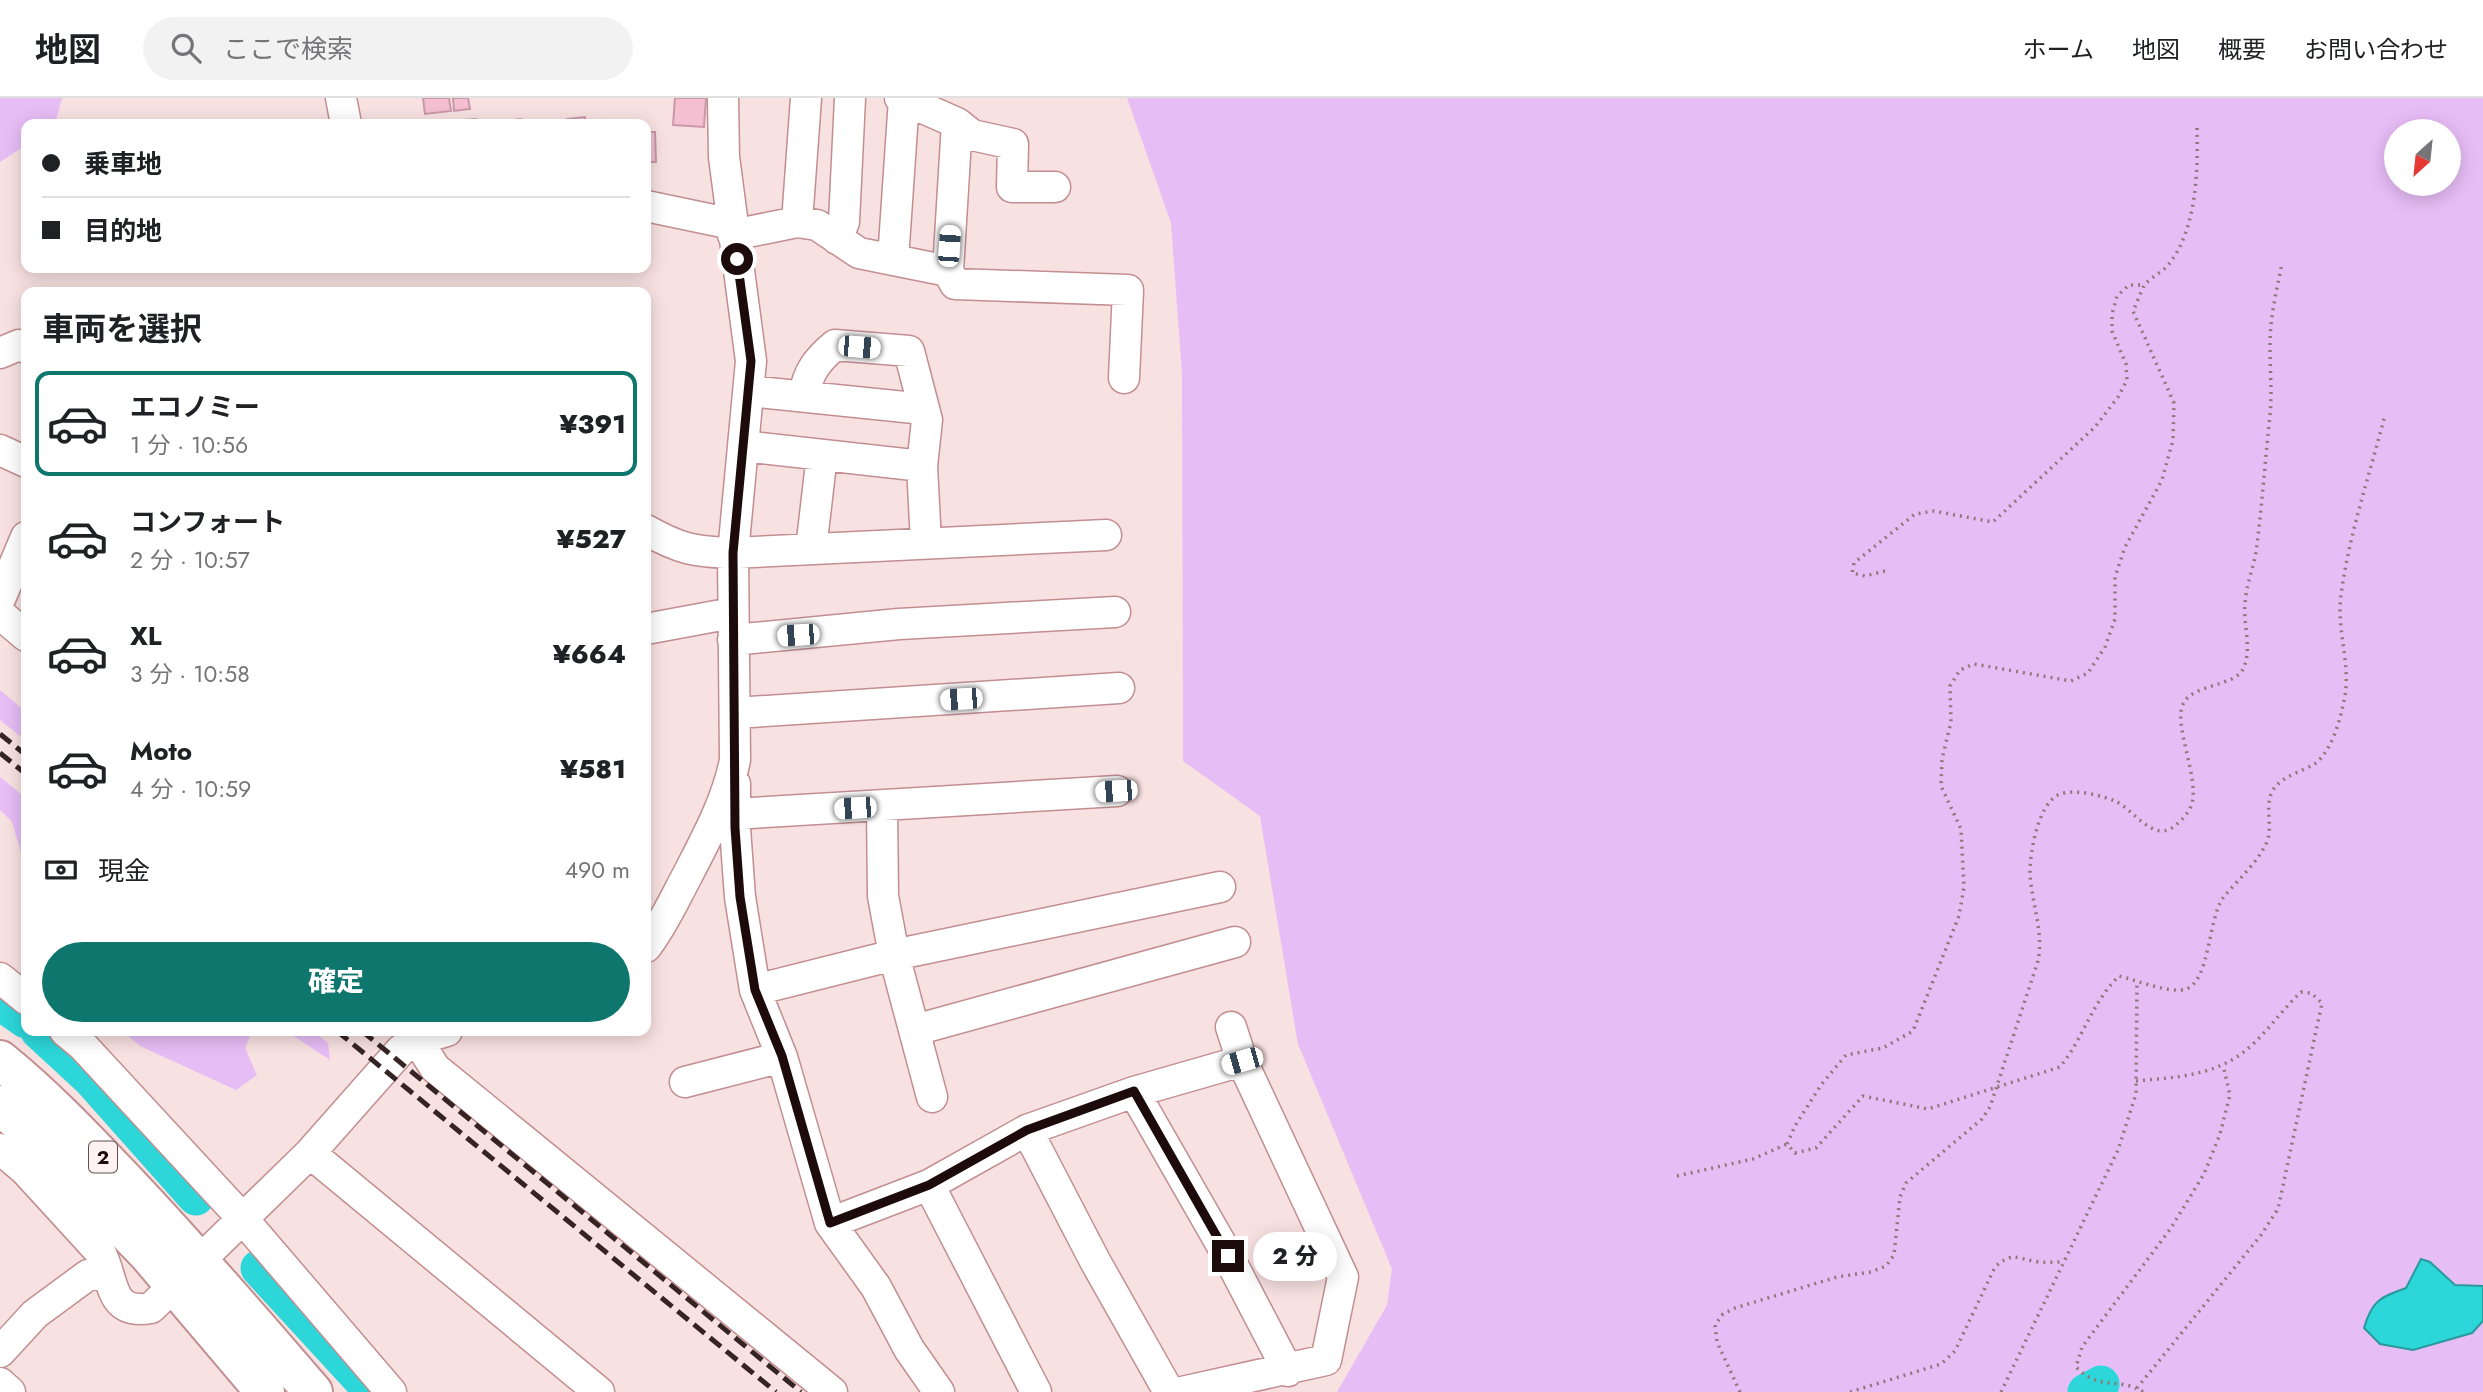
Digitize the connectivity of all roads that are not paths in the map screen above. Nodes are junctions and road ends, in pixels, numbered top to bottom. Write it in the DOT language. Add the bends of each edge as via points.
graph roads {
  1 [pos="341,98"];
  2 [pos="723,98"];
  3 [pos="806,98"];
  4 [pos="850,98"];
  5 [pos="902,99"];
  6 [pos="345,119"];
  7 [pos="957,123"];
  8 [pos="1055,187"];
  9 [pos="651,207"];
  10 [pos="797,222"];
  11 [pos="732,229"];
  12 [pos="837,239"];
  13 [pos="893,260"];
  14 [pos="948,271"];
  15 [pos="21,346"];
  16 [pos="0,353"];
  17 [pos="1124,378"];
  18 [pos="749,391"];
  19 [pos="804,395"];
  20 [pos="924,409"];
  21 [pos="743,446"];
  22 [pos="0,450"];
  23 [pos="821,455"];
  24 [pos="21,459"];
  25 [pos="922,466"];
  26 [pos="651,533"];
  27 [pos="1106,535"];
  28 [pos="926,543"];
  29 [pos="21,549"];
  30 [pos="811,549"];
  31 [pos="733,553"];
  32 [pos="0,599"];
  33 [pos="1115,612"];
  34 [pos="0,614"];
  35 [pos="733,626"];
  36 [pos="651,629"];
  37 [pos="21,632"];
  38 [pos="1119,688"];
  39 [pos="735,713"];
  40 [pos="1116,791"];
  41 [pos="882,806"];
  42 [pos="726,814"];
  43 [pos="1220,887"];
  44 [pos="651,939"];
  45 [pos="1235,942"];
  46 [pos="894,955"];
  47 [pos="0,978"];
  48 [pos="755,990"];
  49 [pos="21,995"];
  50 [pos="1231,1027"];
  51 [pos="915,1030"];
  52 [pos="71,1036"];
  53 [pos="430,1036"];
  54 [pos="416,1040"];
  55 [pos="782,1056"];
  56 [pos="0,1060"];
  57 [pos="1242,1061"];
  58 [pos="685,1082"];
  59 [pos="1134,1091"];
  60 [pos="932,1097"];
  61 [pos="0,1105"];
  62 [pos="1027,1130"];
  63 [pos="0,1149"];
  64 [pos="310,1153"];
  65 [pos="929,1185"];
  66 [pos="242,1218"];
  67 [pos="830,1223"];
  68 [pos="108,1273"];
  69 [pos="188,1273"];
  70 [pos="0,1352"];
  71 [pos="1288,1371"];
  72 [pos="0,1384"];
  73 [pos="10,1392"];
  74 [pos="265,1392"];
  75 [pos="313,1392"];
  76 [pos="391,1392"];
  77 [pos="600,1392"];
  78 [pos="832,1392"];
  79 [pos="939,1392"];
  80 [pos="1036,1392"];
  81 [pos="1169,1392"];
  82 [pos="1182,1392"];
  1 -- 6 [label="street"];
  2 -- 11 [label="street"];
  3 -- 10 [label="street"];
  4 -- 12 [label="street" via="844,222"];
  5 -- 7 [label="street"];
  5 -- 13 [label="street"];
  7 -- 8 [label="street" via="972,135 1013,144 1012,187"];
  7 -- 14 [label="street"];
  9 -- 11 [label="street"];
  10 -- 11 [label="street"];
  10 -- 12 [label="street" via="817,225"];
  11 -- 18 [label="street" via="748,331"];
  12 -- 13 [label="street" via="859,253"];
  13 -- 14 [label="street"];
  14 -- 17 [label="street" via="955,284 1129,290"];
  15 -- 16 [label="street"];
  18 -- 19 [label="street"];
  18 -- 21 [label="street"];
  19 -- 20 [label="street"];
  19 -- 20 [label="street" via="817,360 835,345 909,351"];
  20 -- 25 [label="street"];
  21 -- 23 [label="street"];
  21 -- 31 [label="street"];
  22 -- 24 [label="street"];
  23 -- 25 [label="street"];
  23 -- 30 [label="street"];
  25 -- 28 [label="street"];
  26 -- 31 [label="street" via="695,552"];
  27 -- 28 [label="street"];
  28 -- 30 [label="street"];
  29 -- 32 [label="street"];
  30 -- 31 [label="street"];
  31 -- 35 [label="street"];
  33 -- 35 [label="street" via="900,624"];
  34 -- 37 [label="street"];
  35 -- 36 [label="street"];
  35 -- 39 [label="street"];
  38 -- 39 [label="street"];
  39 -- 42 [label="street" via="735,760"];
  40 -- 41 [label="street"];
  41 -- 42 [label="street"];
  41 -- 46 [label="street" via="883,896"];
  42 -- 44 [label="street"];
  42 -- 48 [label="street"];
  43 -- 46 [label="street"];
  45 -- 51 [label="street"];
  46 -- 48 [label="street"];
  46 -- 51 [label="street"];
  47 -- 49 [label="street"];
  48 -- 55 [label="street"];
  50 -- 57 [label="street"];
  51 -- 60 [label="street"];
  52 -- 66 [label="street"];
  53 -- 54 [label="street"];
  54 -- 64 [label="street" via="401,1050"];
  54 -- 78 [label="street" via="435,1068"];
  55 -- 58 [label="street"];
  55 -- 67 [label="street"];
  56 -- 69 [label="highway, 2" via="73,1126"];
  57 -- 59 [label="street"];
  57 -- 71 [label="street" via="1343,1277 1326,1360"];
  59 -- 62 [label="street"];
  59 -- 71 [label="street"];
  61 -- 69 [label="highway, 2"];
  62 -- 65 [label="street"];
  62 -- 81 [label="street"];
  63 -- 68 [label="street" via="100,1252"];
  64 -- 66 [label="street"];
  64 -- 77 [label="street"];
  65 -- 67 [label="street"];
  65 -- 80 [label="street"];
  66 -- 69 [label="street"];
  66 -- 76 [label="street"];
  67 -- 79 [label="street" via="876,1287 909,1349"];
  68 -- 69 [label="street" via="123,1304 151,1308"];
  68 -- 70 [label="street" via="88,1275 56,1298"];
  69 -- 74 [label="highway, 2"];
  69 -- 75 [label="highway, 2"];
  71 -- 82 [label="street"];
  72 -- 73 [label="street"];
}
